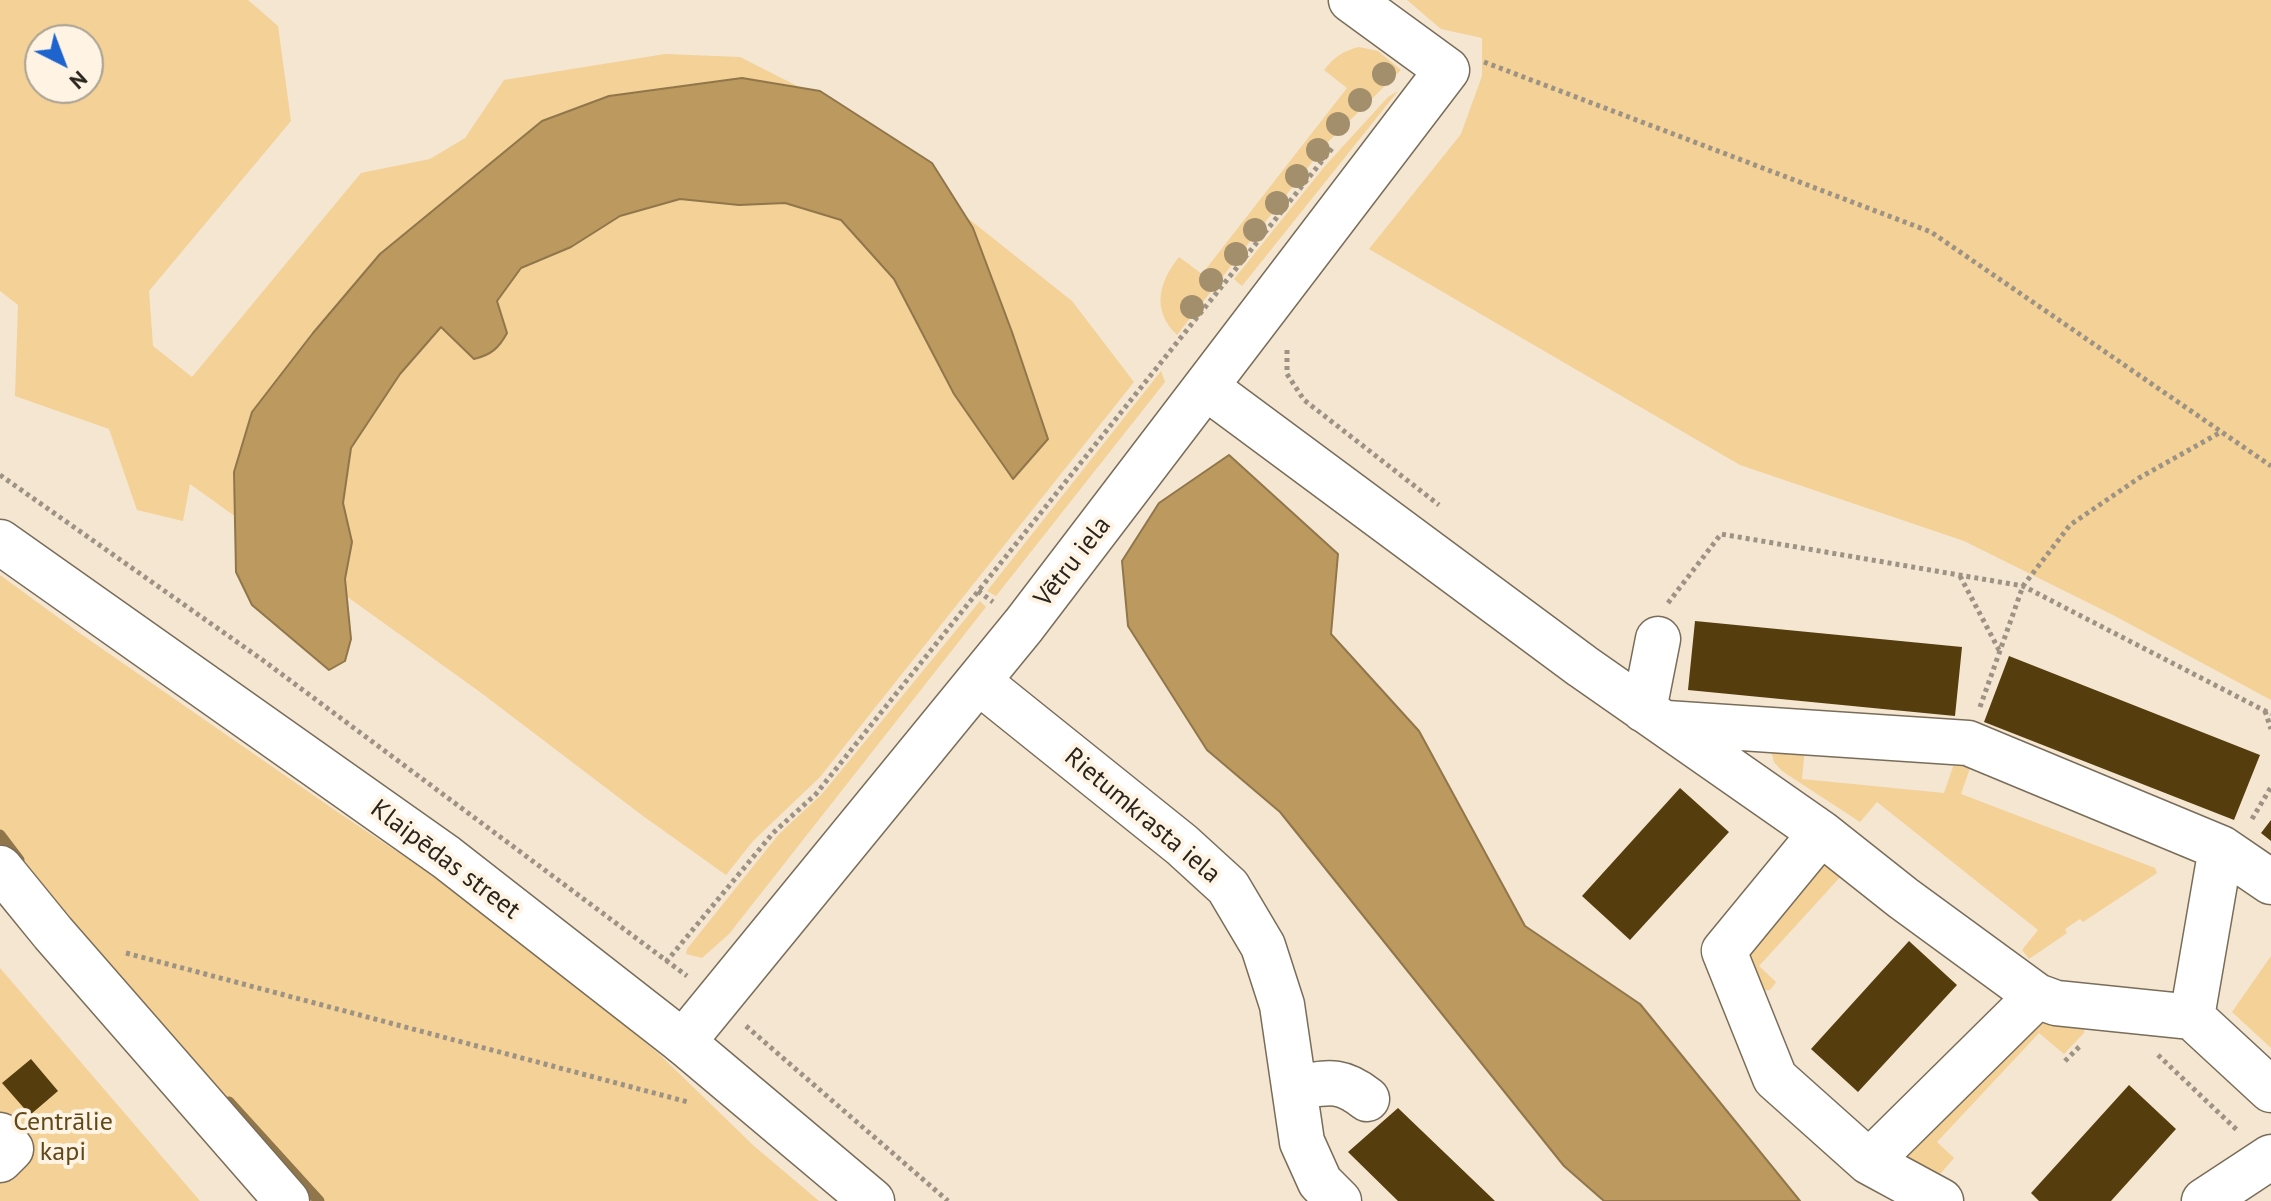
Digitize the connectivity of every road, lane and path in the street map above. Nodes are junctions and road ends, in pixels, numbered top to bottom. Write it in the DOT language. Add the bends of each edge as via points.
graph roads {
  1 [pos="1351,0"];
  2 [pos="1447,70"];
  3 [pos="1336,144"];
  4 [pos="1290,345"];
  5 [pos="1207,388"];
  6 [pos="2221,432"];
  7 [pos="2271,466"];
  8 [pos="0,475"];
  9 [pos="1441,507"];
  10 [pos="0,542"];
  11 [pos="1960,576"];
  12 [pos="2023,586"];
  13 [pos="1658,639"];
  14 [pos="2000,651"];
  15 [pos="979,682"];
  16 [pos="2268,712"];
  17 [pos="1654,716"];
  18 [pos="2271,729"];
  19 [pos="1968,743"];
  20 [pos="1821,833"];
  21 [pos="2221,848"];
  22 [pos="2271,882"];
  23 [pos="8,894"];
  24 [pos="114,950"];
  25 [pos="666,962"];
  26 [pos="701,988"];
  27 [pos="2037,996"];
  28 [pos="2192,1017"];
  29 [pos="683,1042"];
  30 [pos="2153,1050"];
  31 [pos="1294,1088"];
  32 [pos="2271,1090"];
  33 [pos="1367,1099"];
  34 [pos="697,1105"];
  35 [pos="0,1135"];
  36 [pos="2268,1159"];
  37 [pos="0,1160"];
  38 [pos="1869,1162"];
  39 [pos="287,1201"];
  40 [pos="872,1201"];
  41 [pos="948,1201"];
  42 [pos="1339,1201"];
  43 [pos="1941,1201"];
  44 [pos="2204,1201"];
  1 -- 2 [label="street"];
  2 -- 5 [label="street, Vētru iela"];
  2 -- 6 [label="path" via="1477,60 1931,232"];
  3 -- 25 [label="path" via="816,794 773,833"];
  4 -- 9 [label="path" via="1287,374 1304,400"];
  5 -- 15 [label="street, Vētru iela"];
  5 -- 17 [label="street"];
  6 -- 7 [label="path"];
  6 -- 12 [label="path" via="2070,525"];
  8 -- 25 [label="path" via="264,661"];
  10 -- 29 [label="street, Klaipēdas street" via="446,857"];
  11 -- 12 [label="path"];
  11 -- 13 [label="path" via="1721,534 1669,601"];
  11 -- 14 [label="path"];
  12 -- 14 [label="path"];
  12 -- 16 [label="path"];
  13 -- 17 [label="street"];
  14 -- 19 [label="path"];
  15 -- 26 [label="street, Vētru iela"];
  15 -- 31 [label="street, Rietumkrasta iela" via="1228,887 1263,946 1282,1005"];
  16 -- 18 [label="path"];
  17 -- 19 [label="street"];
  17 -- 20 [label="street"];
  19 -- 21 [label="street"];
  20 -- 27 [label="street"];
  20 -- 38 [label="street" via="1724,951 1775,1078"];
  21 -- 22 [label="street"];
  21 -- 28 [label="street"];
  23 -- 39 [label="street"];
  24 -- 34 [label="path"];
  25 -- 26 [label="path"];
  26 -- 29 [label="street, Vētru iela"];
  26 -- 41 [label="path"];
  27 -- 28 [label="street" via="2056,1003"];
  27 -- 38 [label="street"];
  28 -- 32 [label="street"];
  29 -- 40 [label="street, Klaipēdas street"];
  30 -- 36 [label="path"];
  31 -- 33 [label="street" via="1335,1082"];
  31 -- 42 [label="street, Rietumkrasta iela" via="1302,1142 1320,1182"];
  35 -- 37 [label="street" via="11,1149"];
  36 -- 44 [label="street"];
  38 -- 43 [label="street"];
}
